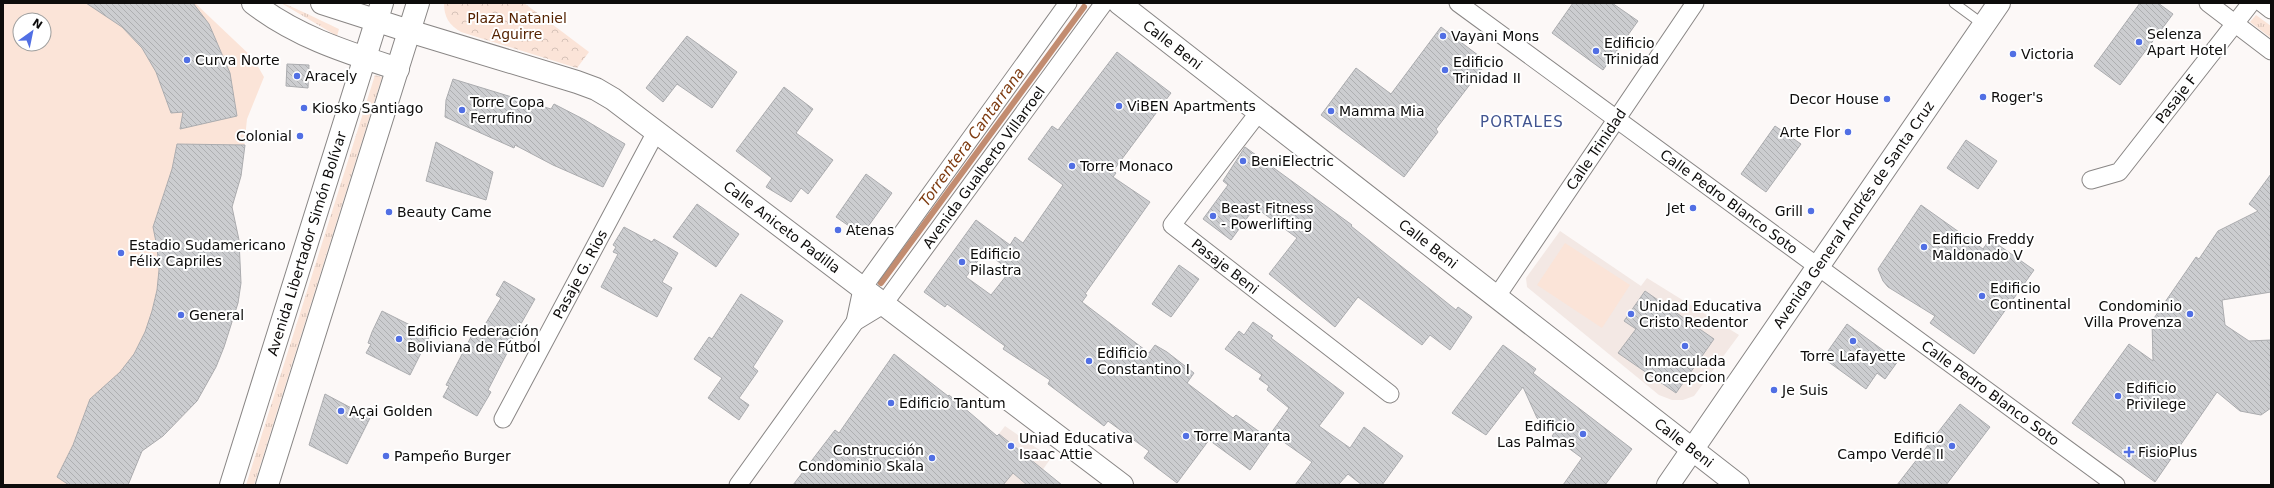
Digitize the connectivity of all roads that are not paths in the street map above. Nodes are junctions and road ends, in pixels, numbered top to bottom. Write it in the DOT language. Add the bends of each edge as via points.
graph roads {
  1 [pos="253,3"];
  2 [pos="322,3"];
  3 [pos="418,3"];
  4 [pos="1068,3"];
  5 [pos="1104,3"];
  6 [pos="1119,3"];
  7 [pos="1458,3"];
  8 [pos="1695,3"];
  9 [pos="1954,3"];
  10 [pos="1999,3"];
  11 [pos="2208,3"];
  12 [pos="2251,3"];
  13 [pos="2262,3"];
  14 [pos="2271,10"];
  15 [pos="379,12"];
  16 [pos="2235,24"];
  17 [pos="1984,25"];
  18 [pos="409,32"];
  19 [pos="2271,51"];
  20 [pos="364,58"];
  21 [pos="398,69"];
  22 [pos="1259,112"];
  23 [pos="1616,118"];
  24 [pos="657,130"];
  25 [pos="2091,180"];
  26 [pos="1817,266"];
  27 [pos="862,289"];
  28 [pos="1497,296"];
  29 [pos="883,305"];
  30 [pos="855,322"];
  31 [pos="1390,394"];
  32 [pos="503,419"];
  33 [pos="1693,449"];
  34 [pos="231,485"];
  35 [pos="267,485"];
  36 [pos="738,485"];
  37 [pos="1122,485"];
  38 [pos="1668,485"];
  39 [pos="1738,485"];
  40 [pos="2116,485"];
  1 -- 20 [label="main road" via="288,27 308,37"];
  2 -- 15 [label="main road, Calle Aniceto Padilla"];
  3 -- 18 [label="main road"];
  4 -- 27 [label="street, Avenida Gualberto Villarroel"];
  5 -- 29 [label="street, Avenida Gualberto Villarroel"];
  6 -- 22 [label="main road, Calle Beni"];
  7 -- 23 [label="street, Calle Pedro Blanco Soto"];
  8 -- 23 [label="street, Calle Trinidad"];
  9 -- 17 [label="lane"];
  10 -- 17 [label="main road, Avenida General Andrés de Santa Cruz"];
  11 -- 16 [label="street"];
  12 -- 16 [label="street, Pasaje F"];
  13 -- 14 [label="street"];
  15 -- 18 [label="main road, Calle Aniceto Padilla"];
  15 -- 20 [label="main road, Avenida Libertador Simón Bolívar"];
  16 -- 19 [label="street"];
  16 -- 25 [label="street, Pasaje F" via="2119,172"];
  17 -- 26 [label="main road, Avenida General Andrés de Santa Cruz"];
  18 -- 21 [label="main road"];
  18 -- 24 [label="main road, Calle Aniceto Padilla" via="596,89"];
  20 -- 21 [label="main road"];
  20 -- 34 [label="main road, Avenida Libertador Simón Bolívar"];
  21 -- 35 [label="main road"];
  22 -- 28 [label="main road, Calle Beni"];
  22 -- 31 [label="street, Pasaje Beni" via="1172,225"];
  23 -- 26 [label="street, Calle Pedro Blanco Soto"];
  23 -- 28 [label="street, Calle Trinidad"];
  24 -- 27 [label="main road, Calle Aniceto Padilla"];
  24 -- 32 [label="street, Pasaje G. Rios"];
  26 -- 33 [label="main road, Avenida General Andrés de Santa Cruz"];
  26 -- 40 [label="street, Calle Pedro Blanco Soto"];
  27 -- 29 [label="main road, Calle Aniceto Padilla"];
  27 -- 30 [label="street, Avenida Gualberto Villarroel"];
  28 -- 33 [label="main road, Calle Beni"];
  29 -- 30 [label="street, Avenida Gualberto Villarroel"];
  29 -- 37 [label="main road, Calle Aniceto Padilla"];
  30 -- 36 [label="street, Avenida Gualberto Villarroel"];
  33 -- 38 [label="main road, Avenida General Andrés de Santa Cruz"];
  33 -- 39 [label="main road, Calle Beni"];
}
